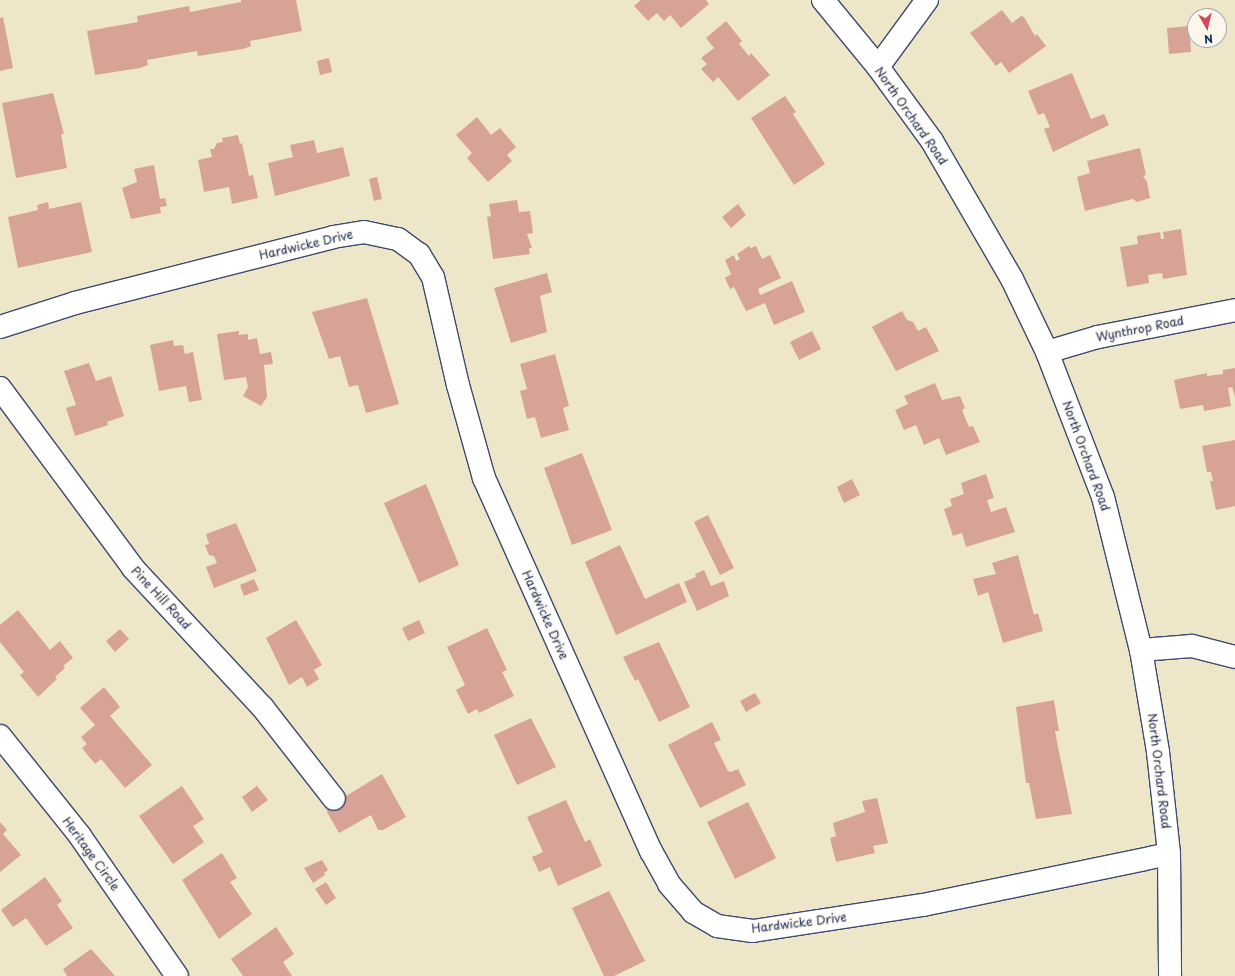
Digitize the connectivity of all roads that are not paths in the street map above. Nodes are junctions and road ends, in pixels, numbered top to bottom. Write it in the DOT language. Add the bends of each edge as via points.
graph roads {
  1 [pos="823,0"];
  2 [pos="927,0"];
  3 [pos="878,67"];
  4 [pos="1235,310"];
  5 [pos="0,327"];
  6 [pos="1047,352"];
  7 [pos="0,388"];
  8 [pos="1141,650"];
  9 [pos="1235,657"];
  10 [pos="0,736"];
  11 [pos="334,799"];
  12 [pos="1169,854"];
  13 [pos="176,976"];
  14 [pos="1170,976"];
  1 -- 3 [label="street, North Orchard Road"];
  2 -- 3 [label="street"];
  3 -- 6 [label="street, North Orchard Road" via="932,141 1012,279"];
  4 -- 6 [label="street, Wynthrop Road" via="1098,336"];
  5 -- 12 [label="street, Hardwicke Drive" via="75,303 333,237 364,232 398,239 419,254 433,277 458,385 488,486 651,851 669,884 693,912 717,926 753,931 923,905"];
  6 -- 8 [label="street, North Orchard Road" via="1103,497"];
  7 -- 11 [label="street, Pine Hill Road" via="133,568 263,708"];
  8 -- 9 [label="street" via="1192,646"];
  8 -- 12 [label="street, North Orchard Road" via="1158,752"];
  10 -- 13 [label="street, Heritage Circle" via="80,836"];
  12 -- 14 [label="street, North Orchard Road"];
}
